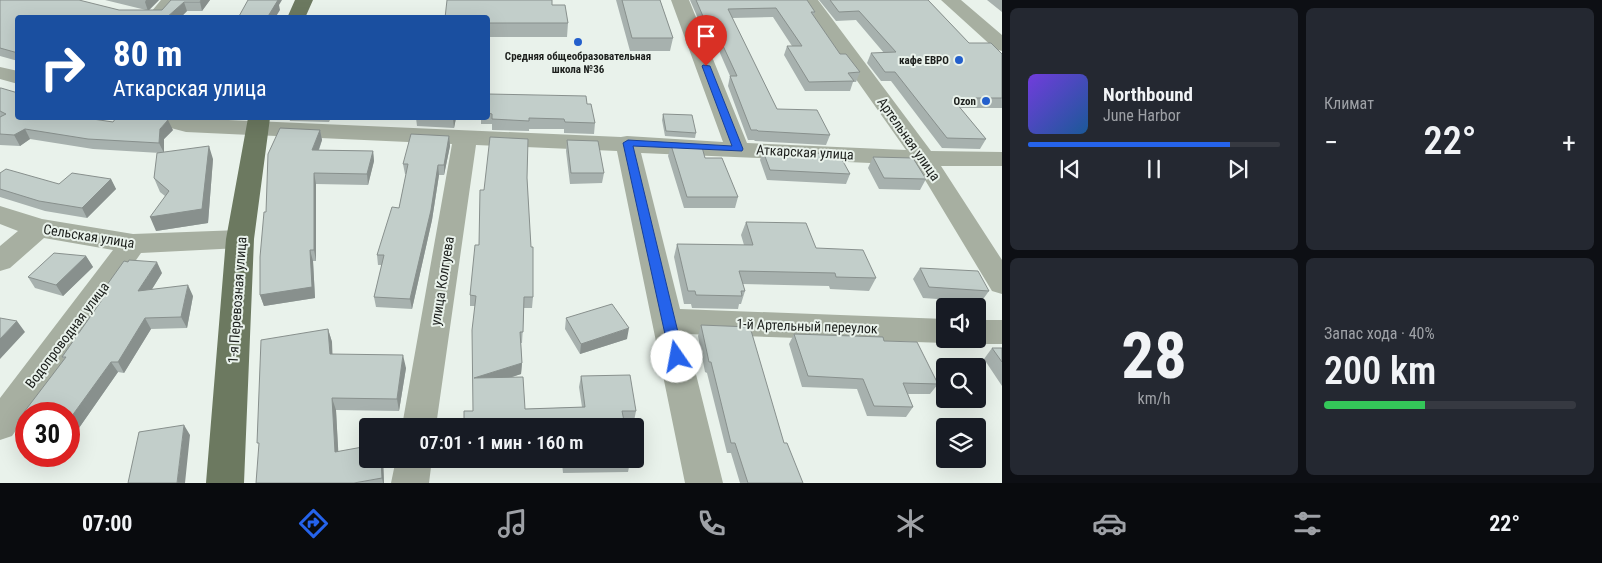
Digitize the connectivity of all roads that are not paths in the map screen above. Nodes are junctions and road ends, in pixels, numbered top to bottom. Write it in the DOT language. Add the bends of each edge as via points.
graph roads {
  1 [pos="170,0"];
  2 [pos="304,0"];
  3 [pos="680,0"];
  4 [pos="809,0"];
  5 [pos="950,0"];
  6 [pos="150,15"];
  7 [pos="297,15"];
  8 [pos="1002,46"];
  9 [pos="0,73"];
  10 [pos="15,77"];
  11 [pos="167,120"];
  12 [pos="258,123"];
  13 [pos="465,137"];
  14 [pos="628,143"];
  15 [pos="738,149"];
  16 [pos="924,158"];
  17 [pos="1002,159"];
  18 [pos="0,216"];
  19 [pos="39,228"];
  20 [pos="240,239"];
  21 [pos="133,244"];
  22 [pos="0,261"];
  23 [pos="1002,283"];
  24 [pos="669,321"];
  25 [pos="936,331"];
  26 [pos="986,332"];
  27 [pos="1002,332"];
  28 [pos="420,418"];
  29 [pos="0,425"];
  30 [pos="412,468"];
  31 [pos="225,483"];
  32 [pos="410,483"];
  33 [pos="704,483"];
  1 -- 6 [label="street"];
  2 -- 7 [label="main road"];
  3 -- 15 [label="street"];
  4 -- 16 [label="street, Артельная улица"];
  5 -- 8 [label="street"];
  9 -- 10 [label="street"];
  11 -- 12 [label="street, Аткарская улица" via="186,125"];
  12 -- 13 [label="street, Аткарская улица"];
  12 -- 20 [label="main road, 1-я Перевозная улица"];
  13 -- 14 [label="street, Аткарская улица"];
  13 -- 28 [label="street, улица Колгуева"];
  14 -- 15 [label="street, Аткарская улица"];
  14 -- 24 [label="street"];
  15 -- 16 [label="street, Аткарская улица"];
  16 -- 17 [label="street, Аткарская улица"];
  16 -- 23 [label="street, Артельная улица"];
  18 -- 19 [label="street, Сельская улица"];
  19 -- 21 [label="street, Сельская улица"];
  19 -- 22 [label="street"];
  20 -- 21 [label="street, Сельская улица"];
  20 -- 31 [label="main road, 1-я Перевозная улица"];
  21 -- 29 [label="street, Водопроводная улица"];
  24 -- 25 [label="street, 1-й Артельный переулок"];
  24 -- 33 [label="street"];
  26 -- 27 [label="street"];
  30 -- 32 [label="street"];
}
